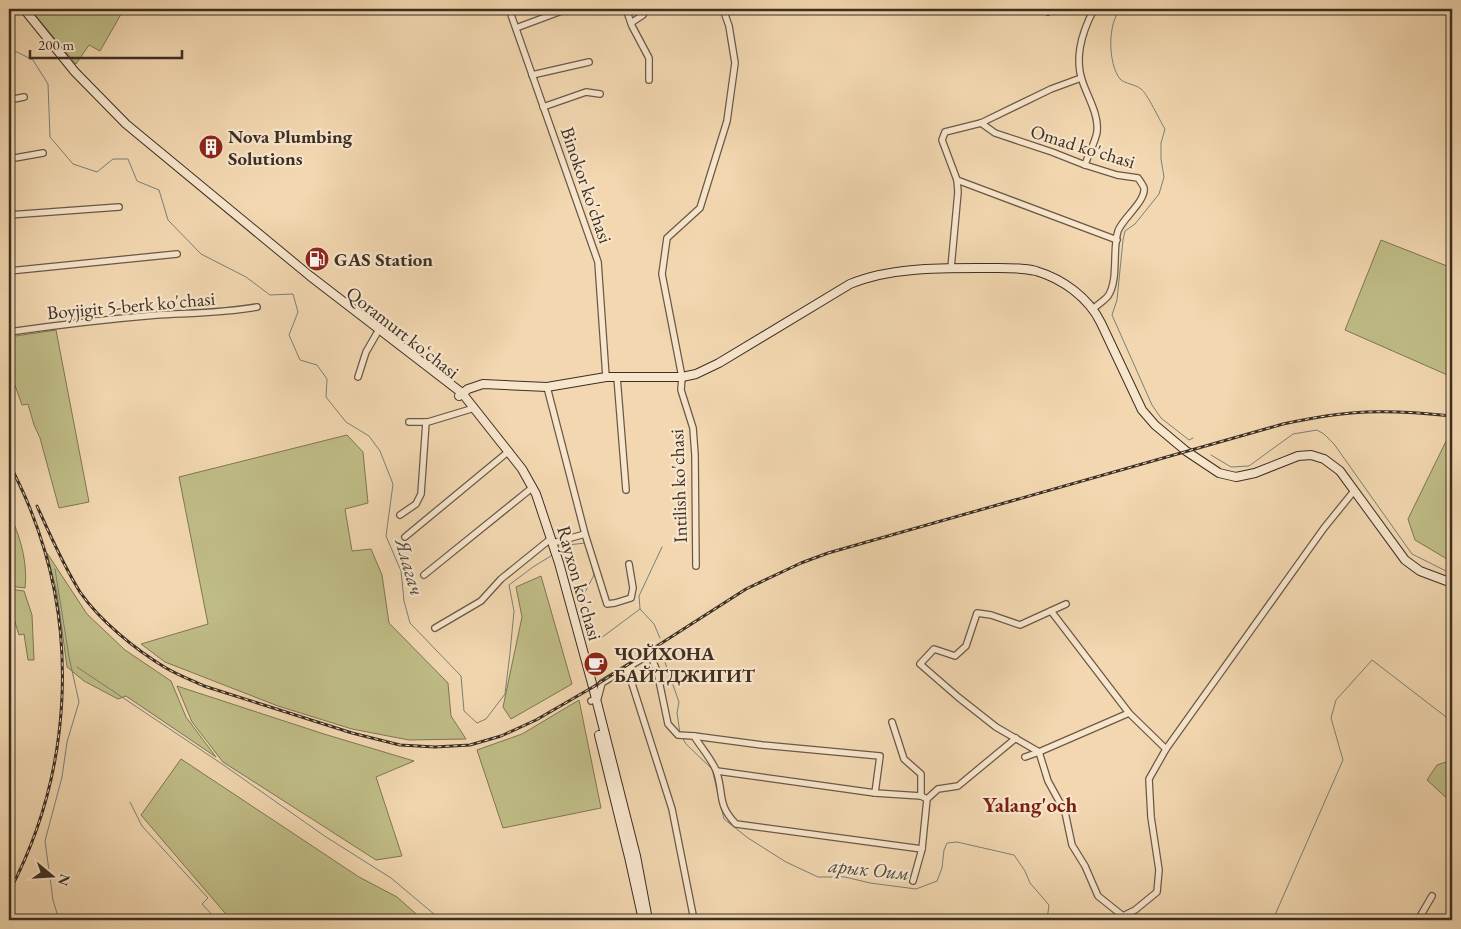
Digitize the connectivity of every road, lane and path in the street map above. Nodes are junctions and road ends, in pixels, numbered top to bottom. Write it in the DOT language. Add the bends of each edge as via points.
graph roads {
  1 [pos="20,9"];
  2 [pos="24,9"];
  3 [pos="509,9"];
  4 [pos="567,9"];
  5 [pos="626,9"];
  6 [pos="645,9"];
  7 [pos="723,9"];
  8 [pos="1094,9"];
  9 [pos="631,23"];
  10 [pos="516,28"];
  11 [pos="589,62"];
  12 [pos="532,75"];
  13 [pos="1081,78"];
  14 [pos="649,80"];
  15 [pos="600,94"];
  16 [pos="24,97"];
  17 [pos="9,100"];
  18 [pos="544,107"];
  19 [pos="981,123"];
  20 [pos="43,153"];
  21 [pos="9,159"];
  22 [pos="1085,165"];
  23 [pos="957,180"];
  24 [pos="118,207"];
  25 [pos="9,215"];
  26 [pos="1117,240"];
  27 [pos="177,254"];
  28 [pos="294,264"];
  29 [pos="951,268"];
  30 [pos="9,271"];
  31 [pos="309,277"];
  32 [pos="257,306"];
  33 [pos="1093,309"];
  34 [pos="9,332"];
  35 [pos="377,332"];
  36 [pos="358,377"];
  37 [pos="606,377"];
  38 [pos="617,377"];
  39 [pos="682,377"];
  40 [pos="547,387"];
  41 [pos="461,395"];
  42 [pos="473,408"];
  43 [pos="409,422"];
  44 [pos="426,422"];
  45 [pos="508,452"];
  46 [pos="531,489"];
  47 [pos="626,490"];
  48 [pos="1354,491"];
  49 [pos="400,515"];
  50 [pos="585,534"];
  51 [pos="405,537"];
  52 [pos="551,544"];
  53 [pos="629,564"];
  54 [pos="696,566"];
  55 [pos="424,576"];
  56 [pos="1452,583"];
  57 [pos="1066,604"];
  58 [pos="1051,611"];
  59 [pos="435,628"];
  60 [pos="627,668"];
  61 [pos="593,700"];
  62 [pos="1129,713"];
  63 [pos="892,722"];
  64 [pos="693,736"];
  65 [pos="1016,738"];
  66 [pos="1166,749"];
  67 [pos="1039,752"];
  68 [pos="1025,757"];
  69 [pos="717,771"];
  70 [pos="876,793"];
  71 [pos="921,796"];
  72 [pos="927,799"];
  73 [pos="922,849"];
  74 [pos="913,881"];
  75 [pos="1432,896"];
  76 [pos="1122,918"];
  77 [pos="642,920"];
  78 [pos="648,920"];
  79 [pos="694,920"];
  80 [pos="1418,920"];
  1 -- 28 [label="main road, Qoramurt koʻchasi" via="82,85 126,128"];
  2 -- 28 [label="main road, Qoramurt koʻchasi" via="75,72 126,124"];
  3 -- 10 [label="street, Binokor ko'chasi"];
  4 -- 10 [label="street"];
  5 -- 9 [label="street"];
  6 -- 9 [label="street" via="643,15"];
  7 -- 39 [label="street, Intilish ko'chasi" via="735,63 727,120 700,208 667,238 662,274"];
  8 -- 13 [label="street" via="1085,26 1079,51"];
  9 -- 14 [label="street" via="649,58"];
  10 -- 12 [label="street, Binokor ko'chasi"];
  11 -- 12 [label="street"];
  12 -- 18 [label="street, Binokor ko'chasi"];
  13 -- 19 [label="street, Omad ko'chasi"];
  13 -- 22 [label="street" via="1091,101 1097,132"];
  15 -- 18 [label="street" via="586,92"];
  16 -- 17 [label="street"];
  18 -- 37 [label="street, Binokor ko'chasi" via="598,262"];
  19 -- 22 [label="street, Omad ko'chasi" via="995,133"];
  19 -- 23 [label="street, Omad ko'chasi" via="946,132 942,140"];
  20 -- 21 [label="street"];
  22 -- 26 [label="street, Omad ko'chasi" via="1138,178 1144,187 1136,207 1121,224"];
  23 -- 26 [label="street"];
  23 -- 29 [label="street, Omad ko'chasi"];
  24 -- 25 [label="street"];
  26 -- 33 [label="street, Omad ko'chasi" via="1108,296"];
  27 -- 30 [label="street"];
  28 -- 31 [label="main road, Qoramurt koʻchasi"];
  29 -- 33 [label="main road" via="1036,271 1070,288"];
  29 -- 39 [label="main road" via="891,272 855,282 719,363"];
  31 -- 35 [label="main road, Qoramurt koʻchasi"];
  31 -- 41 [label="main road, Qoramurt koʻchasi"];
  32 -- 34 [label="street, Boyjigit 5-berk ko'chasi" via="235,311 147,316"];
  33 -- 48 [label="main road" via="1142,410 1173,440 1210,467 1224,474 1243,476 1291,458 1311,455 1336,467"];
  35 -- 36 [label="street"];
  35 -- 41 [label="main road, Qoramurt koʻchasi"];
  37 -- 38 [label="main road"];
  37 -- 40 [label="main road"];
  38 -- 39 [label="main road"];
  38 -- 47 [label="street"];
  39 -- 54 [label="street, Intilish ko'chasi" via="681,390 693,428"];
  40 -- 41 [label="main road" via="483,384"];
  40 -- 50 [label="street, Rayxon ko'chasi"];
  41 -- 42 [label="main road, Rayxon ko'chasi"];
  42 -- 44 [label="street"];
  42 -- 45 [label="main road, Rayxon ko'chasi"];
  43 -- 44 [label="street"];
  44 -- 49 [label="street" via="421,494 416,504"];
  45 -- 46 [label="main road, Rayxon ko'chasi"];
  45 -- 51 [label="street"];
  46 -- 52 [label="main road, Rayxon ko'chasi"];
  46 -- 55 [label="street"];
  48 -- 56 [label="main road" via="1405,560 1420,571"];
  48 -- 66 [label="street"];
  50 -- 52 [label="street"];
  50 -- 53 [label="street, Rayxon ko'chasi" via="607,604 631,598"];
  52 -- 59 [label="street" via="501,579 480,601"];
  52 -- 61 [label="main road, Rayxon ko'chasi"];
  57 -- 58 [label="street"];
  58 -- 62 [label="street"];
  58 -- 65 [label="street" via="1020,625 977,613 966,646 955,656 934,650 920,664 996,727"];
  60 -- 61 [label="street" via="602,684 600,694"];
  60 -- 64 [label="street" via="650,654 668,724 678,735"];
  60 -- 79 [label="street" via="672,809"];
  61 -- 77 [label="main road, Rayxon ko'chasi"];
  61 -- 78 [label="main road, Rayxon ko'chasi" via="636,856"];
  62 -- 66 [label="street"];
  62 -- 67 [label="street"];
  63 -- 71 [label="street" via="904,759 921,774"];
  64 -- 69 [label="street"];
  64 -- 70 [label="street" via="880,756"];
  65 -- 67 [label="street"];
  65 -- 72 [label="street" via="958,786 938,789"];
  66 -- 76 [label="street" via="1149,779 1159,870 1156,892"];
  67 -- 68 [label="street"];
  67 -- 76 [label="street" via="1048,781 1065,812 1072,844 1098,896"];
  69 -- 70 [label="street"];
  69 -- 73 [label="street" via="722,805 736,824"];
  70 -- 71 [label="street"];
  71 -- 72 [label="street"];
  72 -- 73 [label="street"];
  73 -- 74 [label="street"];
  75 -- 80 [label="street"];
}
